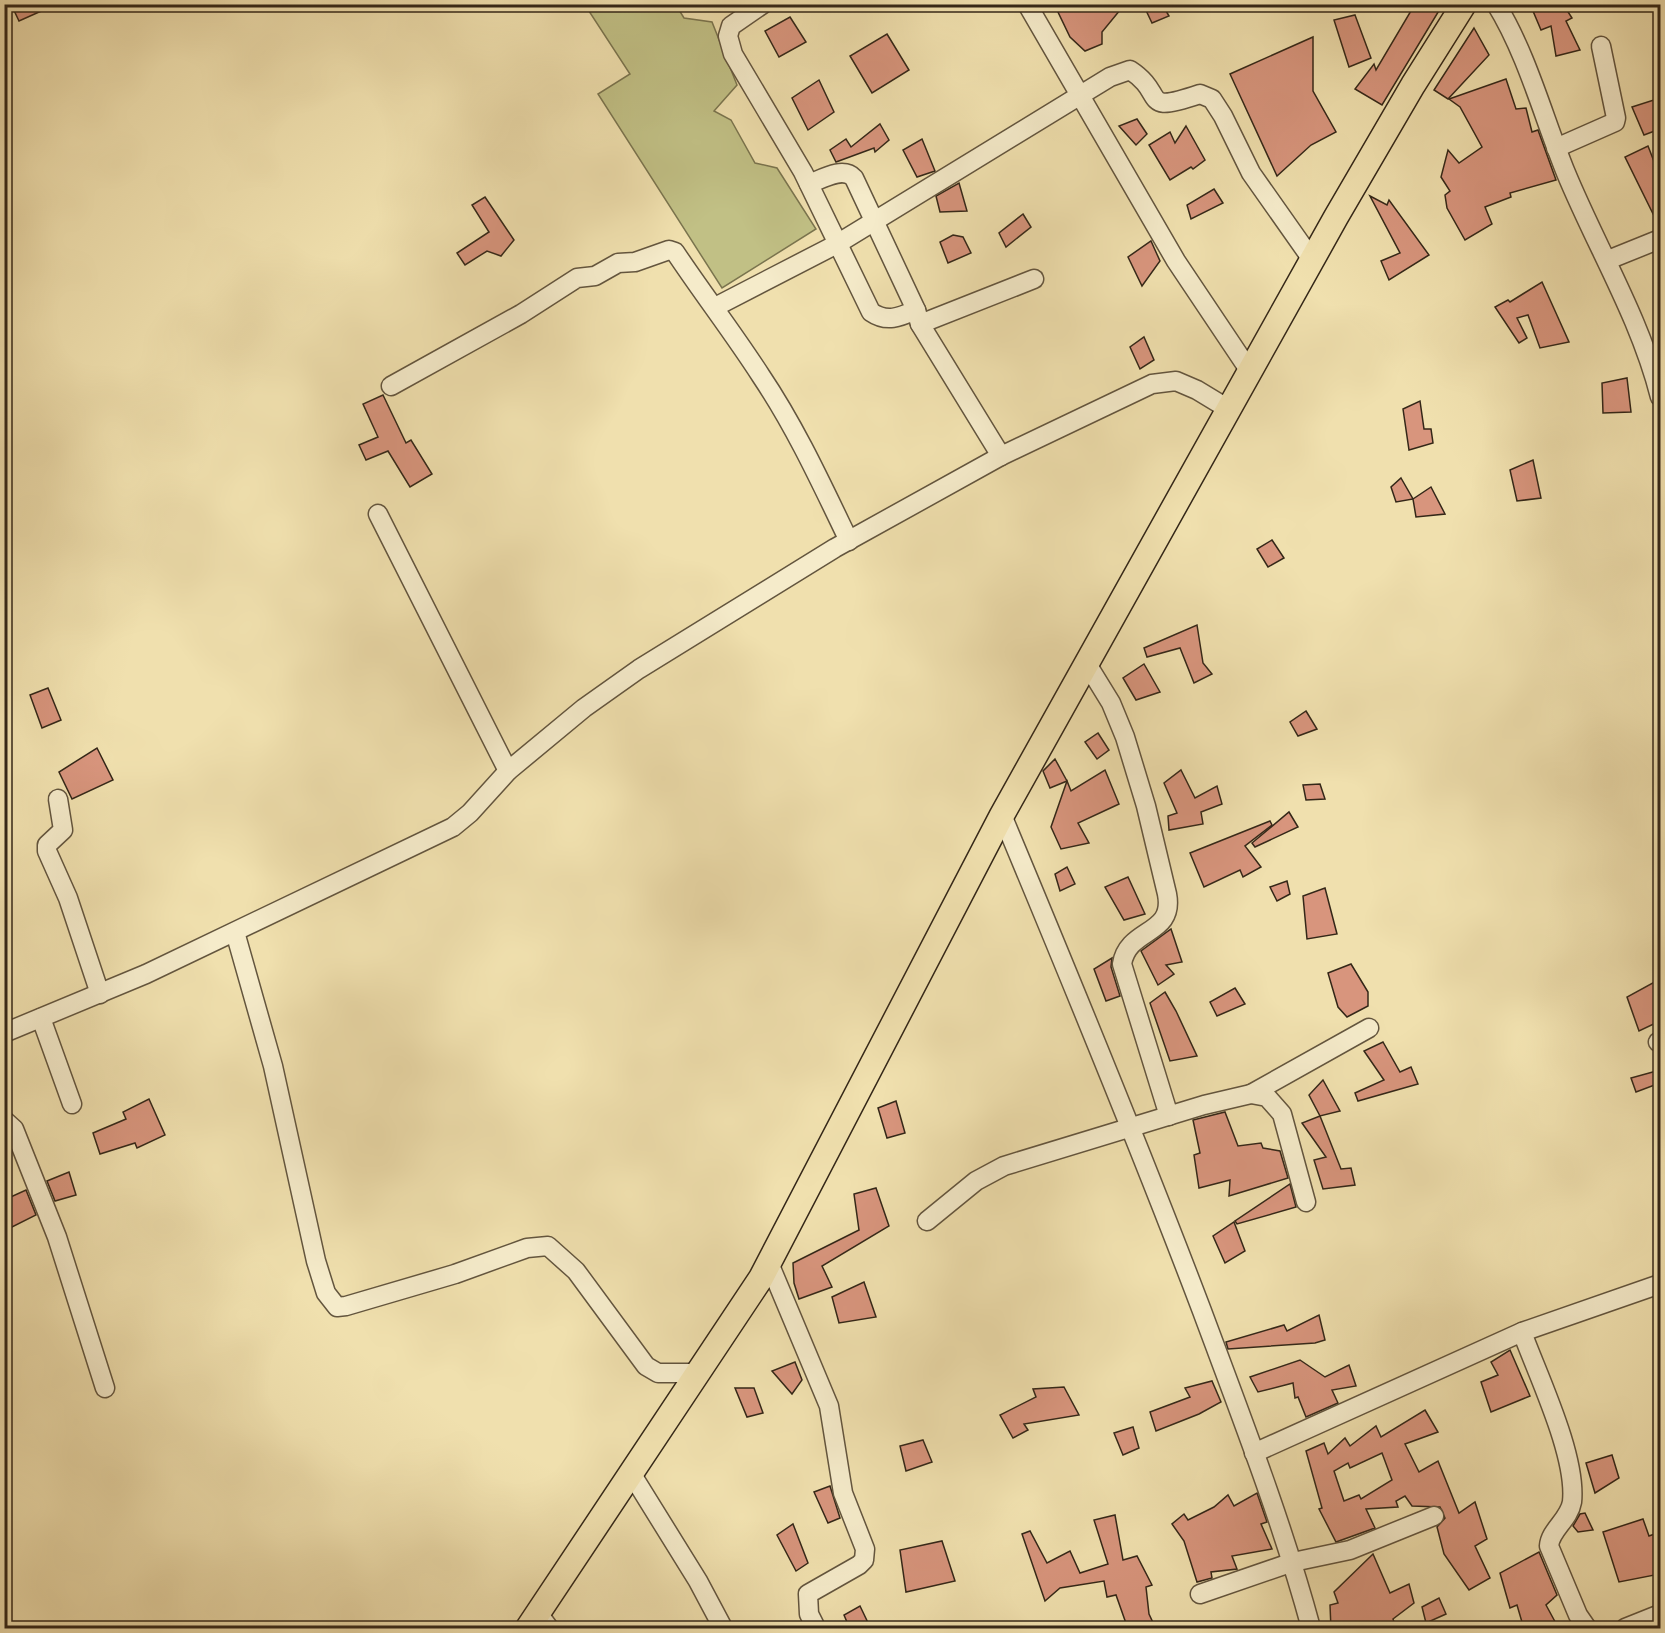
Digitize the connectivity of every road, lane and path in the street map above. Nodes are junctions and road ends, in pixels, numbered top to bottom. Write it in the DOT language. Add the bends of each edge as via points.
graph roads {
  1 [pos="763,4"];
  2 [pos="1027,4"];
  3 [pos="1464,4"];
  4 [pos="1496,4"];
  5 [pos="1601,46"];
  6 [pos="1079,96"];
  7 [pos="1556,148"];
  8 [pos="809,184"];
  9 [pos="874,222"];
  10 [pos="1660,239"];
  11 [pos="837,244"];
  12 [pos="1608,260"];
  13 [pos="1313,261"];
  14 [pos="1034,279"];
  15 [pos="715,307"];
  16 [pos="918,317"];
  17 [pos="1251,374"];
  18 [pos="391,386"];
  19 [pos="1660,397"];
  20 [pos="1230,410"];
  21 [pos="1001,456"];
  22 [pos="378,514"];
  23 [pos="849,541"];
  24 [pos="1087,664"];
  25 [pos="508,771"];
  26 [pos="58,799"];
  27 [pos="1002,815"];
  28 [pos="235,932"];
  29 [pos="100,994"];
  30 [pos="41,1018"];
  31 [pos="1369,1028"];
  32 [pos="4,1033"];
  33 [pos="1251,1094"];
  34 [pos="72,1104"];
  35 [pos="1169,1116"];
  36 [pos="4,1120"];
  37 [pos="1132,1128"];
  38 [pos="1306,1202"];
  39 [pos="927,1221"];
  40 [pos="769,1263"];
  41 [pos="1660,1284"];
  42 [pos="1522,1332"];
  43 [pos="698,1372"];
  44 [pos="105,1389"];
  45 [pos="1254,1453"];
  46 [pos="631,1473"];
  47 [pos="1434,1516"];
  48 [pos="1293,1562"];
  49 [pos="1200,1594"];
  50 [pos="1660,1614"];
  51 [pos="538,1623"];
  52 [pos="723,1629"];
  53 [pos="816,1629"];
  54 [pos="1311,1629"];
  55 [pos="1587,1629"];
  56 [pos="1625,1629"];
  1 -- 8 [label="street" via="731,26 728,36 733,54"];
  2 -- 6 [label="street"];
  3 -- 13 [label="main road"];
  4 -- 7 [label="street"];
  5 -- 7 [label="street" via="1615,122"];
  6 -- 9 [label="street"];
  6 -- 13 [label="street" via="1130,70 1163,104 1206,94 1223,116 1251,173"];
  6 -- 17 [label="street" via="1176,261"];
  7 -- 12 [label="street"];
  8 -- 9 [label="street" via="837,174 851,174"];
  8 -- 11 [label="street"];
  9 -- 11 [label="street"];
  9 -- 16 [label="street"];
  10 -- 12 [label="street"];
  11 -- 15 [label="street"];
  11 -- 16 [label="street" via="871,312 879,318"];
  12 -- 19 [label="street"];
  13 -- 17 [label="main road"];
  14 -- 16 [label="street"];
  15 -- 18 [label="street" via="675,252 669,250 635,262 618,263 595,276 578,278"];
  15 -- 23 [label="street" via="800,440"];
  16 -- 21 [label="street"];
  17 -- 20 [label="main road"];
  20 -- 21 [label="street" via="1176,381 1152,384"];
  20 -- 24 [label="main road"];
  21 -- 23 [label="street"];
  22 -- 25 [label="street"];
  23 -- 25 [label="street" via="639,669 584,708"];
  24 -- 27 [label="main road"];
  24 -- 35 [label="street" via="1125,737 1170,907 1163,922 1127,947 1122,964"];
  25 -- 28 [label="street" via="453,826"];
  26 -- 29 [label="street" via="63,830 47,845 47,851 68,898"];
  27 -- 37 [label="street"];
  27 -- 40 [label="main road"];
  28 -- 29 [label="street"];
  28 -- 43 [label="street" via="273,1066 316,1261 326,1293 337,1307 455,1274 527,1248 548,1246 576,1271 646,1366 658,1373"];
  29 -- 30 [label="street"];
  30 -- 32 [label="street"];
  30 -- 34 [label="street"];
  31 -- 33 [label="street"];
  33 -- 35 [label="street"];
  33 -- 38 [label="street" via="1268,1097 1282,1114"];
  35 -- 37 [label="street"];
  36 -- 44 [label="street" via="14,1129 57,1237"];
  37 -- 39 [label="street" via="1004,1166 976,1181"];
  37 -- 45 [label="street"];
  40 -- 43 [label="main road"];
  40 -- 53 [label="street" via="829,1406 843,1493 865,1549 859,1565 808,1594 809,1614"];
  41 -- 42 [label="street"];
  42 -- 45 [label="street"];
  42 -- 55 [label="street" via="1567,1455 1572,1494 1571,1506 1549,1546"];
  43 -- 46 [label="main road"];
  45 -- 48 [label="street"];
  46 -- 51 [label="main road"];
  46 -- 52 [label="street"];
  47 -- 48 [label="street" via="1350,1550"];
  48 -- 49 [label="street"];
  48 -- 54 [label="street"];
  50 -- 56 [label="street"];
}
